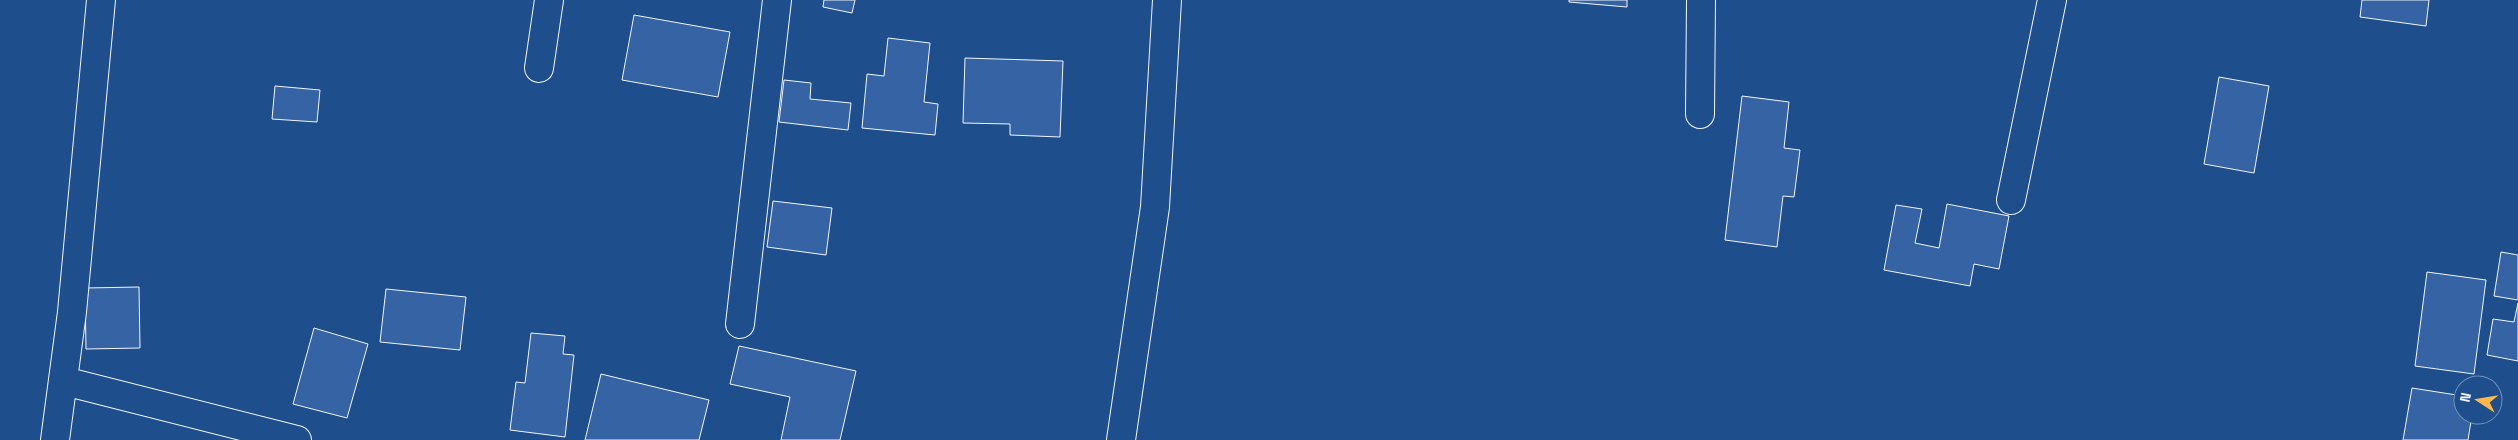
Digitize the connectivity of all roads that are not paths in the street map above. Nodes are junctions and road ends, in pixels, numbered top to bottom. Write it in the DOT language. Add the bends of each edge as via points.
graph roads {
  1 [pos="101,0"];
  2 [pos="549,0"];
  3 [pos="777,0"];
  4 [pos="1167,0"];
  5 [pos="1701,0"];
  6 [pos="2052,0"];
  7 [pos="540,68"];
  8 [pos="1700,114"];
  9 [pos="2011,200"];
  10 [pos="740,324"];
  11 [pos="64,381"];
  12 [pos="55,440"];
  13 [pos="297,440"];
  14 [pos="1121,440"];
  1 -- 11 [label="street"];
  2 -- 7 [label="street"];
  3 -- 10 [label="street"];
  4 -- 14 [label="street" via="1155,207"];
  5 -- 8 [label="street"];
  6 -- 9 [label="street"];
  11 -- 12 [label="street"];
  11 -- 13 [label="street"];
}
